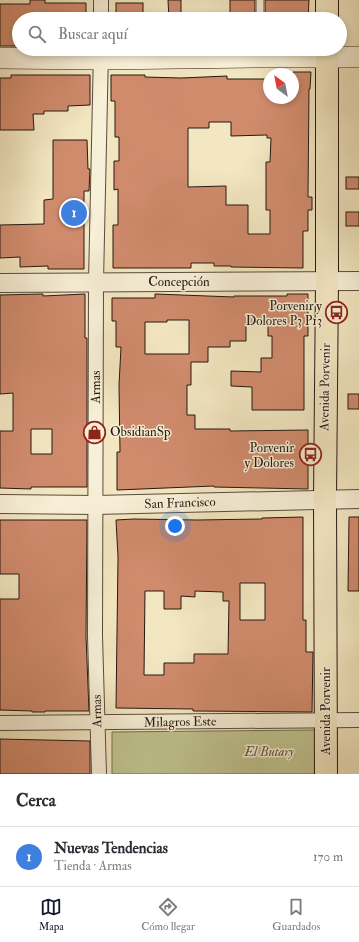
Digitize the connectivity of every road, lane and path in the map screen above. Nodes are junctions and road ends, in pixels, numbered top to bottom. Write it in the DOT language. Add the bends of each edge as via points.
graph roads {
  1 [pos="101,0"];
  2 [pos="260,0"];
  3 [pos="326,0"];
  4 [pos="101,12"];
  5 [pos="260,12"];
  6 [pos="327,12"];
  7 [pos="50,56"];
  8 [pos="101,56"];
  9 [pos="327,56"];
  10 [pos="347,56"];
  11 [pos="359,57"];
  12 [pos="0,58"];
  13 [pos="327,281"];
  14 [pos="359,281"];
  15 [pos="96,282"];
  16 [pos="0,283"];
  17 [pos="325,498"];
  18 [pos="359,498"];
  19 [pos="0,504"];
  20 [pos="95,505"];
  21 [pos="325,720"];
  22 [pos="359,720"];
  23 [pos="0,723"];
  24 [pos="97,723"];
  25 [pos="99,774"];
  26 [pos="326,774"];
  1 -- 4 [label="street"];
  2 -- 5 [label="lane"];
  3 -- 6 [label="main road"];
  7 -- 12 [label="main road"];
  8 -- 15 [label="street, Armas"];
  9 -- 13 [label="main road, Avenida Porvenir"];
  10 -- 11 [label="main road"];
  13 -- 14 [label="street, Concepción"];
  13 -- 15 [label="street, Concepción"];
  13 -- 17 [label="main road, Avenida Porvenir"];
  15 -- 16 [label="street, Concepción"];
  15 -- 20 [label="street, Armas"];
  17 -- 18 [label="street, San Francisco"];
  17 -- 20 [label="street, San Francisco"];
  17 -- 21 [label="main road, Avenida Porvenir"];
  19 -- 20 [label="street, San Francisco"];
  20 -- 24 [label="street, Armas"];
  21 -- 22 [label="street, Milagros Este"];
  21 -- 24 [label="street, Milagros Este"];
  21 -- 26 [label="main road, Avenida Porvenir"];
  23 -- 24 [label="street, Milagros Este"];
  24 -- 25 [label="street, Armas"];
}
